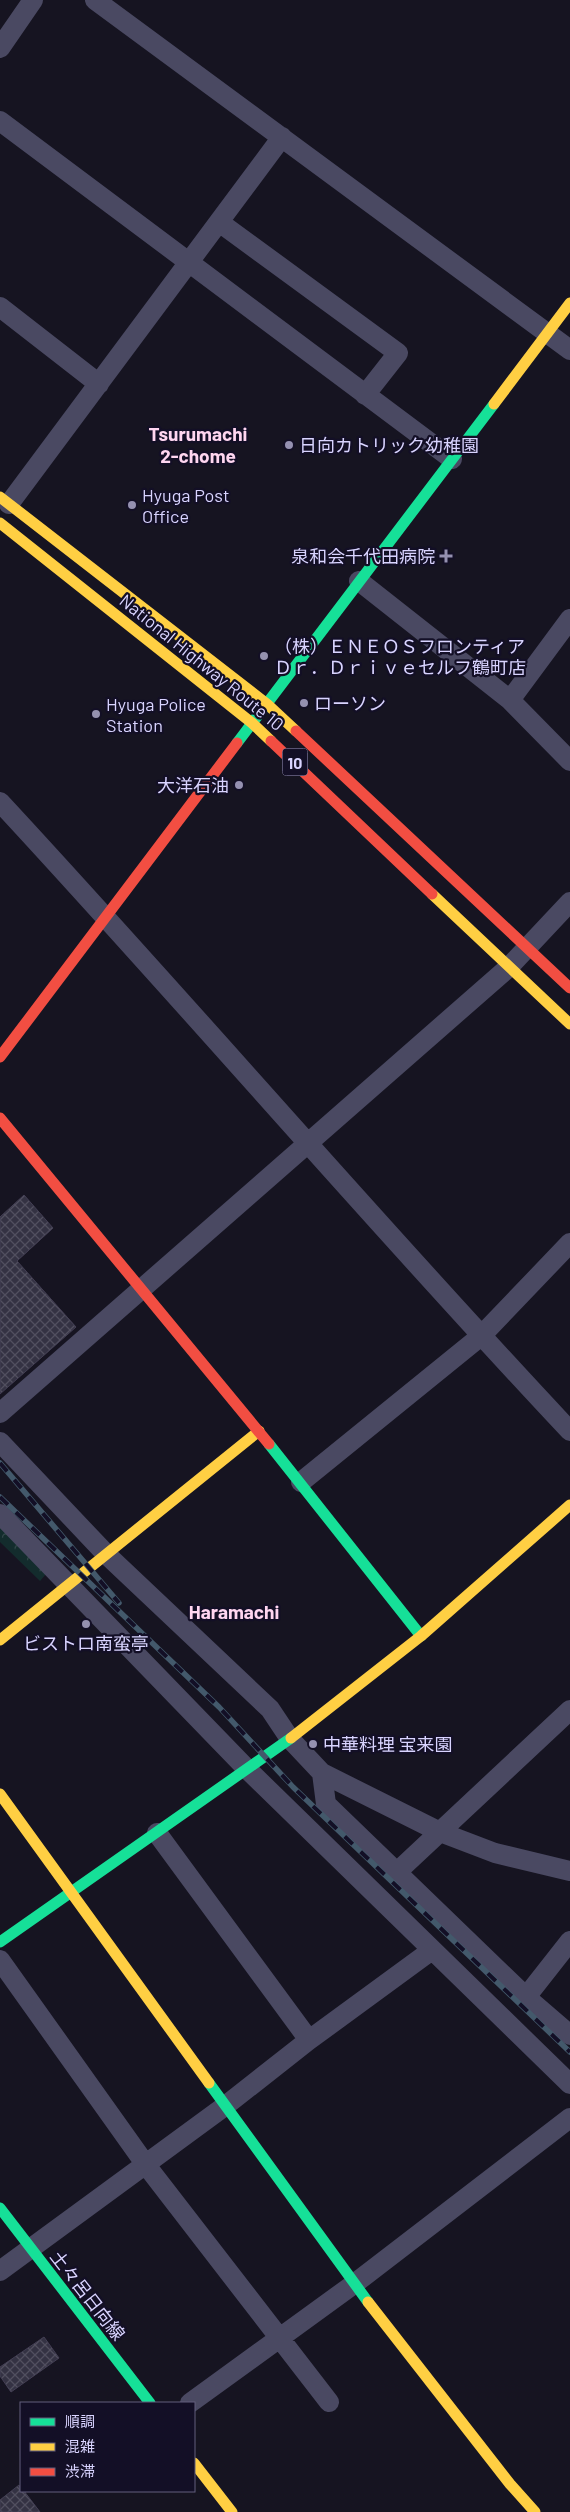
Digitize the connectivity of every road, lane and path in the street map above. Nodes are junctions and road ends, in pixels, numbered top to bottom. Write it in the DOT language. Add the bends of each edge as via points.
graph roads {
  1 [pos="33,0"];
  2 [pos="95,0"];
  3 [pos="0,48"];
  4 [pos="0,121"];
  5 [pos="282,137"];
  6 [pos="219,222"];
  7 [pos="189,263"];
  8 [pos="570,302"];
  9 [pos="0,307"];
  10 [pos="547,333"];
  11 [pos="570,350"];
  12 [pos="99,384"];
  13 [pos="365,396"];
  14 [pos="452,459"];
  15 [pos="4,501"];
  16 [pos="0,522"];
  17 [pos="359,581"];
  18 [pos="570,619"];
  19 [pos="510,700"];
  20 [pos="267,704"];
  21 [pos="252,723"];
  22 [pos="570,761"];
  23 [pos="0,802"];
  24 [pos="570,902"];
  25 [pos="106,916"];
  26 [pos="527,948"];
  27 [pos="509,967"];
  28 [pos="570,988"];
  29 [pos="570,1024"];
  30 [pos="0,1057"];
  31 [pos="0,1118"];
  32 [pos="307,1143"];
  33 [pos="570,1243"];
  34 [pos="141,1291"];
  35 [pos="481,1336"];
  36 [pos="0,1413"];
  37 [pos="258,1431"];
  38 [pos="570,1431"];
  39 [pos="0,1442"];
  40 [pos="301,1482"];
  41 [pos="570,1505"];
  42 [pos="0,1514"];
  43 [pos="106,1555"];
  44 [pos="68,1586"];
  45 [pos="421,1636"];
  46 [pos="0,1640"];
  47 [pos="570,1710"];
  48 [pos="290,1739"];
  49 [pos="247,1769"];
  50 [pos="322,1773"];
  51 [pos="0,1794"];
  52 [pos="440,1832"];
  53 [pos="157,1833"];
  54 [pos="396,1872"];
  55 [pos="570,1872"];
  56 [pos="70,1894"];
  57 [pos="570,1941"];
  58 [pos="0,1942"];
  59 [pos="432,1950"];
  60 [pos="0,1960"];
  61 [pos="526,1997"];
  62 [pos="570,2035"];
  63 [pos="309,2040"];
  64 [pos="570,2084"];
  65 [pos="225,2106"];
  66 [pos="570,2118"];
  67 [pos="146,2164"];
  68 [pos="0,2208"];
  69 [pos="30,2248"];
  70 [pos="0,2270"];
  71 [pos="354,2284"];
  72 [pos="281,2338"];
  73 [pos="149,2402"];
  74 [pos="191,2402"];
  75 [pos="329,2402"];
  76 [pos="195,2464"];
  77 [pos="232,2512"];
  78 [pos="535,2512"];
  1 -- 3 [label="street"];
  2 -- 5 [label="street"];
  4 -- 7 [label="street"];
  5 -- 6 [label="street"];
  5 -- 10 [label="street"];
  6 -- 7 [label="street"];
  6 -- 13 [label="street" via="398,353"];
  7 -- 12 [label="street"];
  7 -- 13 [label="street"];
  8 -- 10 [label="main road"];
  9 -- 12 [label="street"];
  10 -- 11 [label="street"];
  10 -- 14 [label="main road"];
  12 -- 15 [label="street"];
  13 -- 14 [label="street"];
  14 -- 17 [label="main road"];
  15 -- 20 [label="main road, National Highway Route 10 / 10"];
  16 -- 21 [label="main road, National Highway Route 10 / 10"];
  17 -- 19 [label="street"];
  17 -- 20 [label="main road"];
  18 -- 19 [label="street"];
  19 -- 22 [label="street"];
  20 -- 21 [label="main road"];
  20 -- 26 [label="main road, National Highway Route 10 / 10"];
  21 -- 25 [label="main road"];
  21 -- 27 [label="main road, National Highway Route 10 / 10"];
  23 -- 25 [label="street"];
  24 -- 26 [label="street"];
  25 -- 30 [label="main road"];
  25 -- 32 [label="street"];
  26 -- 27 [label="street"];
  26 -- 28 [label="main road, National Highway Route 10 / 10"];
  27 -- 29 [label="main road, National Highway Route 10 / 10"];
  27 -- 32 [label="street"];
  31 -- 34 [label="main road"];
  32 -- 34 [label="street"];
  32 -- 35 [label="street"];
  33 -- 35 [label="street"];
  34 -- 36 [label="street"];
  34 -- 37 [label="main road"];
  35 -- 38 [label="street"];
  35 -- 40 [label="street"];
  37 -- 40 [label="main road"];
  37 -- 43 [label="main road"];
  39 -- 43 [label="street"];
  40 -- 45 [label="main road"];
  41 -- 45 [label="main road"];
  42 -- 44 [label="street"];
  43 -- 44 [label="main road"];
  43 -- 48 [label="street" via="270,1709"];
  44 -- 46 [label="main road"];
  44 -- 49 [label="street"];
  45 -- 48 [label="main road"];
  47 -- 52 [label="street"];
  48 -- 49 [label="main road"];
  48 -- 50 [label="street"];
  49 -- 53 [label="main road"];
  49 -- 59 [label="street"];
  50 -- 52 [label="street"];
  50 -- 54 [label="street" via="326,1804"];
  51 -- 56 [label="main road"];
  52 -- 54 [label="street"];
  52 -- 55 [label="street" via="494,1853"];
  53 -- 56 [label="main road"];
  53 -- 63 [label="street"];
  54 -- 61 [label="street"];
  56 -- 58 [label="main road"];
  56 -- 65 [label="main road"];
  57 -- 61 [label="street"];
  59 -- 63 [label="street"];
  59 -- 64 [label="street"];
  60 -- 67 [label="street"];
  61 -- 62 [label="street"];
  63 -- 65 [label="street"];
  65 -- 67 [label="street"];
  65 -- 71 [label="main road"];
  66 -- 71 [label="street"];
  67 -- 69 [label="street"];
  67 -- 72 [label="street"];
  68 -- 69 [label="main road, 土々呂日向線"];
  69 -- 70 [label="street"];
  69 -- 73 [label="main road, 土々呂日向線"];
  71 -- 72 [label="street"];
  71 -- 78 [label="main road"];
  72 -- 74 [label="street"];
  72 -- 75 [label="street"];
  76 -- 77 [label="main road"];
}
